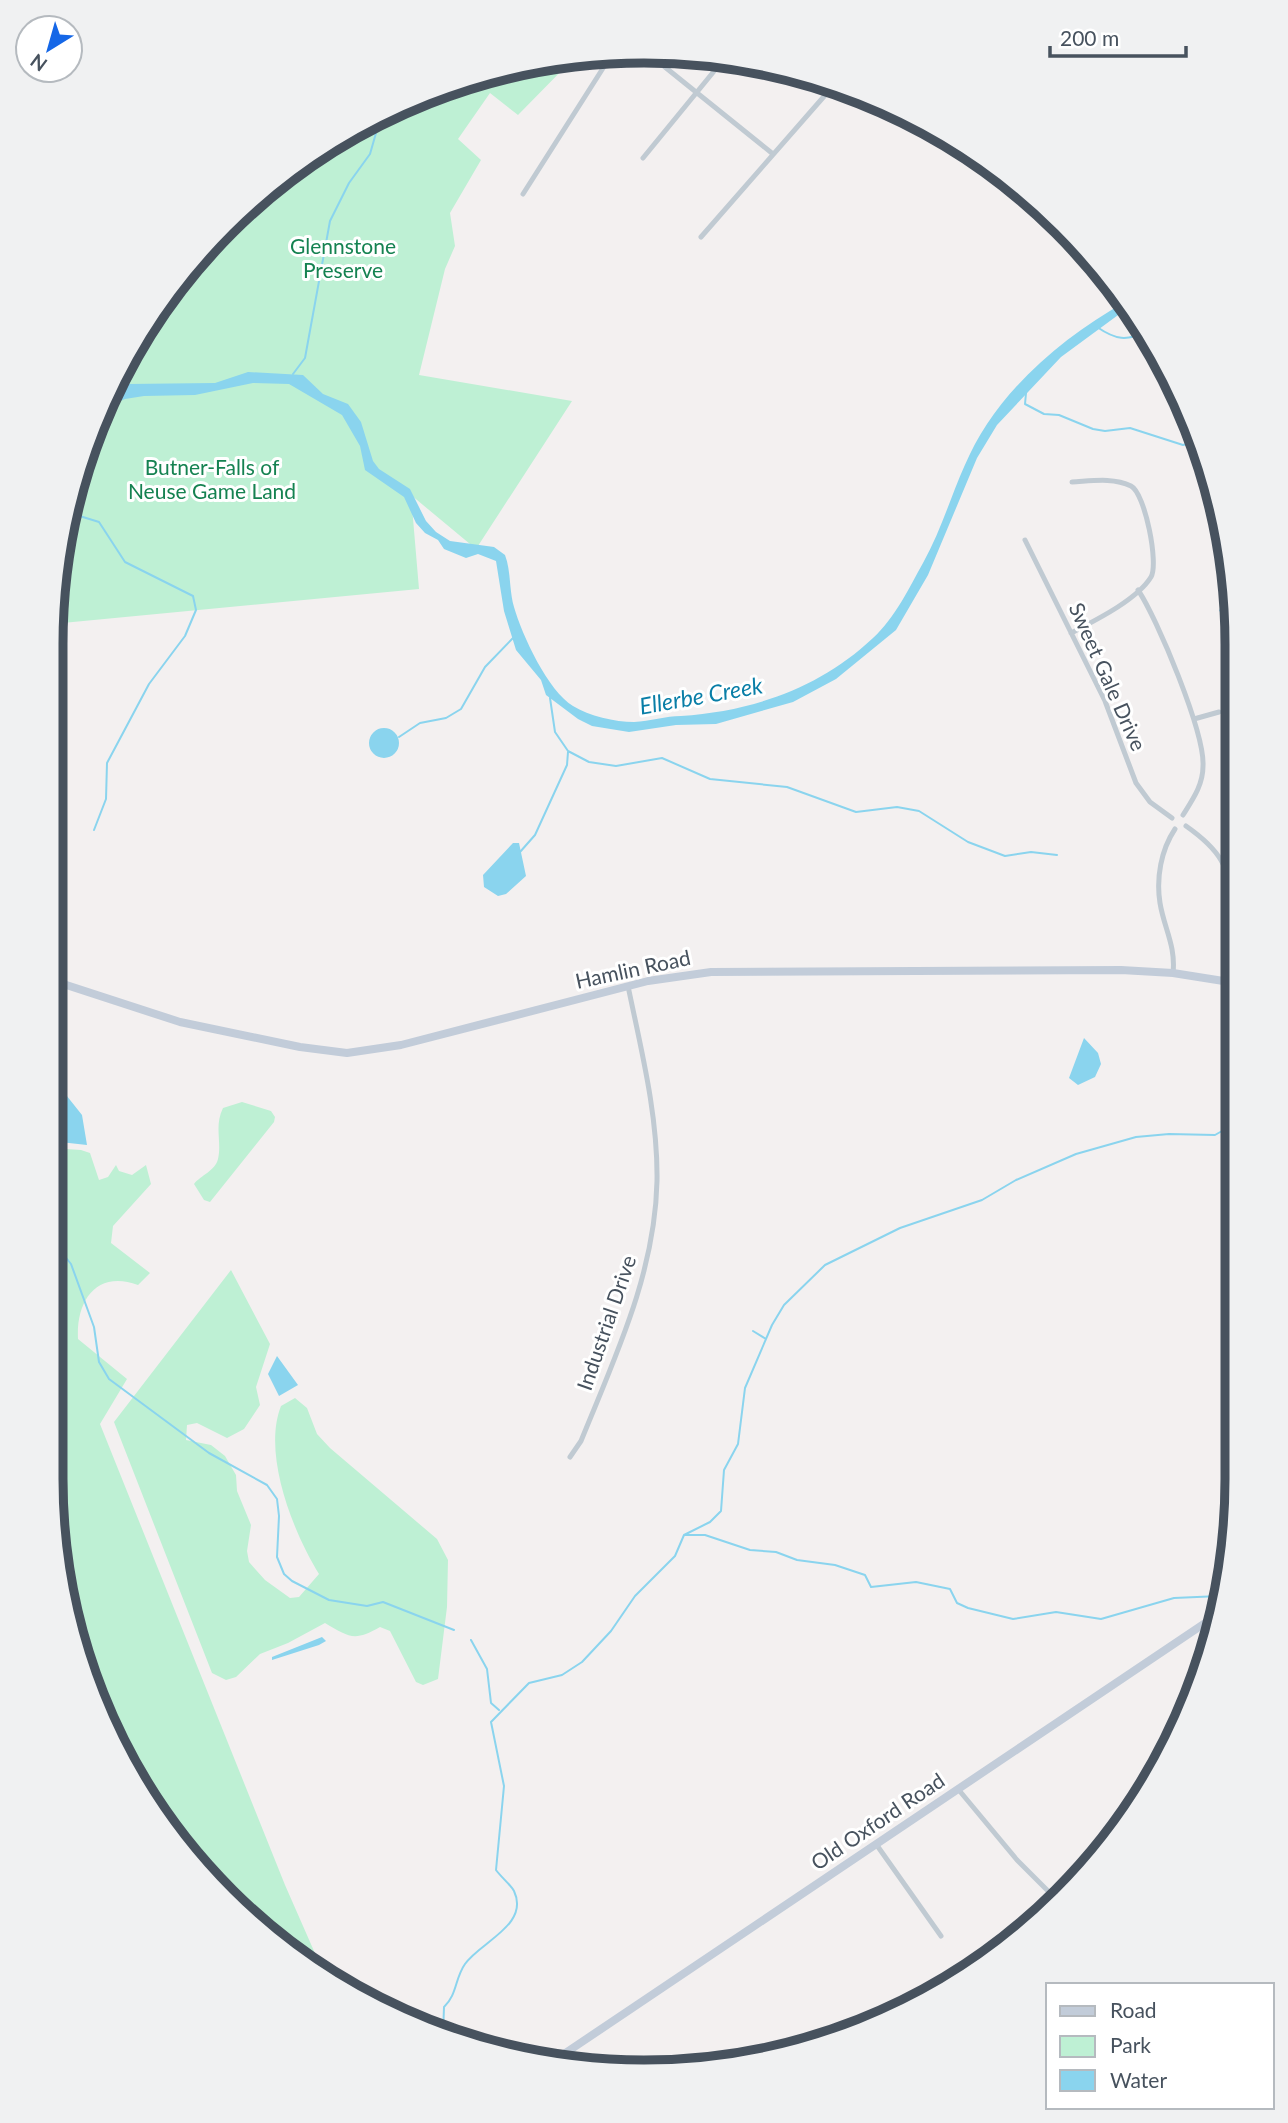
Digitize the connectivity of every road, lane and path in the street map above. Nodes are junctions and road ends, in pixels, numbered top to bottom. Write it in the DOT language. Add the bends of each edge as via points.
graph roads {
  1 [pos="661,63"];
  2 [pos="605,64"];
  3 [pos="717,68"];
  4 [pos="697,92"];
  5 [pos="827,93"];
  6 [pos="773,154"];
  7 [pos="643,158"];
  8 [pos="523,194"];
  9 [pos="701,237"];
  10 [pos="1072,482"];
  11 [pos="1025,540"];
  12 [pos="1138,590"];
  13 [pos="1071,633"];
  14 [pos="1219,712"];
  15 [pos="1194,719"];
  16 [pos="1183,815"];
  17 [pos="1172,818"];
  18 [pos="1186,826"];
  19 [pos="1175,829"];
  20 [pos="1225,868"];
  21 [pos="1173,972"];
  22 [pos="1225,980"];
  23 [pos="63,984"];
  24 [pos="628,986"];
  25 [pos="570,1457"];
  26 [pos="1207,1622"];
  27 [pos="958,1789"];
  28 [pos="876,1844"];
  29 [pos="1051,1894"];
  30 [pos="941,1936"];
  31 [pos="564,2054"];
  1 -- 4 [label="street"];
  2 -- 8 [label="street"];
  3 -- 4 [label="street"];
  4 -- 6 [label="street"];
  4 -- 7 [label="street"];
  5 -- 6 [label="street"];
  6 -- 9 [label="street"];
  10 -- 12 [label="street" via="1114,481 1138,492 1155,563 1149,580"];
  11 -- 13 [label="street, Sweet Gale Drive"];
  12 -- 13 [label="street"];
  12 -- 15 [label="street"];
  13 -- 17 [label="street, Sweet Gale Drive" via="1105,701 1136,783 1150,802"];
  14 -- 15 [label="street"];
  15 -- 16 [label="street" via="1203,768 1198,791"];
  16 -- 17 [label="street"];
  16 -- 18 [label="street"];
  17 -- 19 [label="street"];
  18 -- 19 [label="street"];
  18 -- 20 [label="street" via="1205,839"];
  19 -- 21 [label="street" via="1163,849 1160,903 1174,948"];
  21 -- 22 [label="street, Hamlin Road"];
  21 -- 24 [label="street, Hamlin Road" via="743,971 675,976"];
  23 -- 24 [label="street, Hamlin Road" via="195,1026 347,1053 401,1045"];
  24 -- 25 [label="street, Industrial Drive" via="652,1109 656,1197 638,1295 581,1441"];
  26 -- 27 [label="street, Old Oxford Road"];
  27 -- 28 [label="street, Old Oxford Road"];
  27 -- 29 [label="street"];
  28 -- 30 [label="street"];
  28 -- 31 [label="street, Old Oxford Road"];
}
